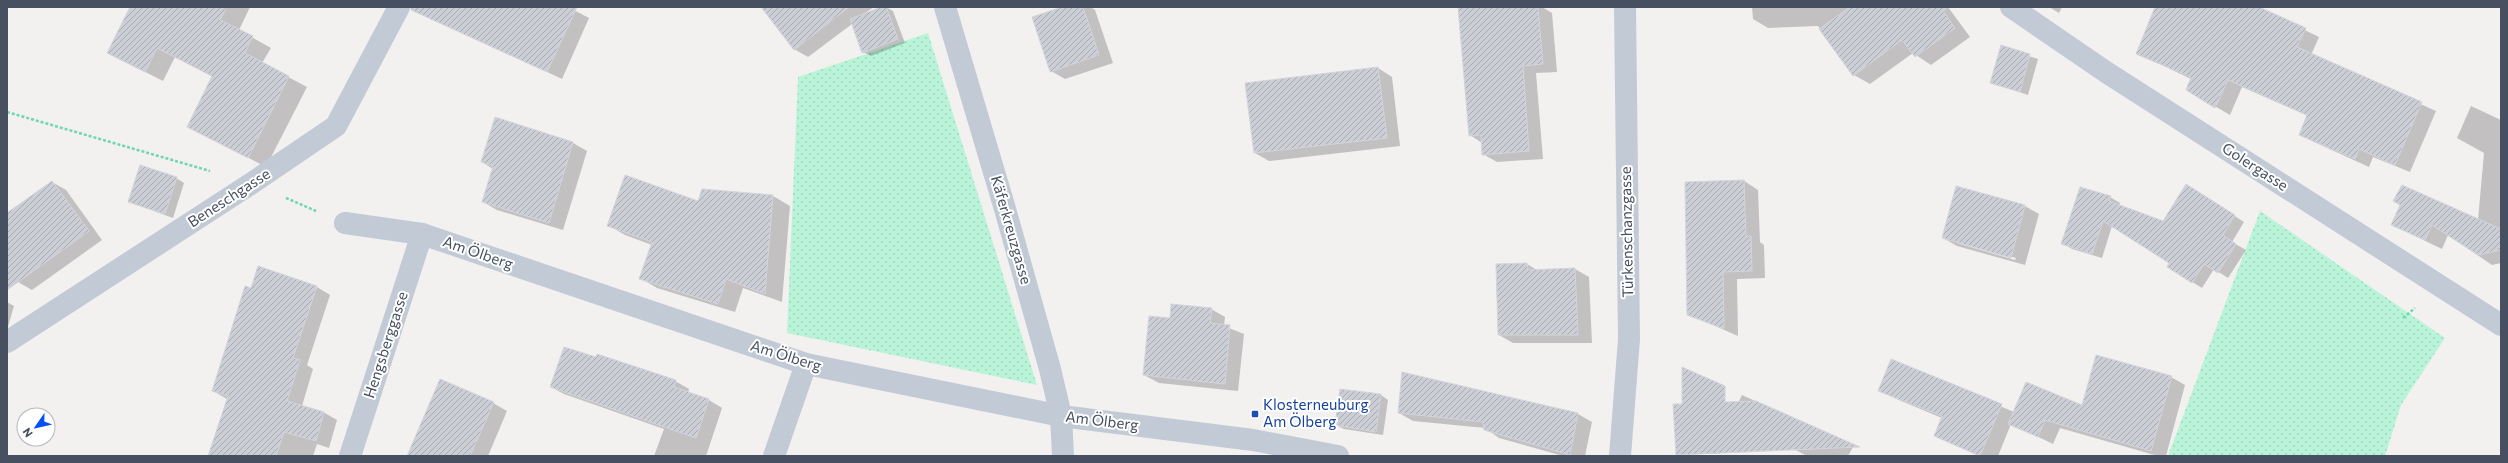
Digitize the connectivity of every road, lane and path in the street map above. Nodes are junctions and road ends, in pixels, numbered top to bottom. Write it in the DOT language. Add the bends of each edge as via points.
graph roads {
  1 [pos="399,7"];
  2 [pos="945,7"];
  3 [pos="1625,7"];
  4 [pos="2011,7"];
  5 [pos="7,112"];
  6 [pos="252,183"];
  7 [pos="344,223"];
  8 [pos="422,234"];
  9 [pos="2501,325"];
  10 [pos="7,342"];
  11 [pos="806,364"];
  12 [pos="1061,416"];
  13 [pos="350,456"];
  14 [pos="774,456"];
  15 [pos="1063,456"];
  16 [pos="1338,456"];
  17 [pos="1620,456"];
  1 -- 6 [label="street, Beneschgasse" via="336,126"];
  2 -- 12 [label="street, Käferkreuzgasse" via="1005,208"];
  3 -- 17 [label="street, Türkenschanzgasse" via="1629,339"];
  4 -- 9 [label="street, Golergasse" via="2106,72"];
  5 -- 6 [label="path"];
  6 -- 7 [label="path"];
  6 -- 10 [label="street, Beneschgasse"];
  7 -- 8 [label="street, Am Ölberg"];
  8 -- 11 [label="street, Am Ölberg"];
  8 -- 13 [label="street, Hengsberggasse"];
  11 -- 12 [label="street, Am Ölberg"];
  11 -- 14 [label="street"];
  12 -- 15 [label="street, Käferkreuzgasse"];
  12 -- 16 [label="street, Am Ölberg" via="1253,440"];
}
